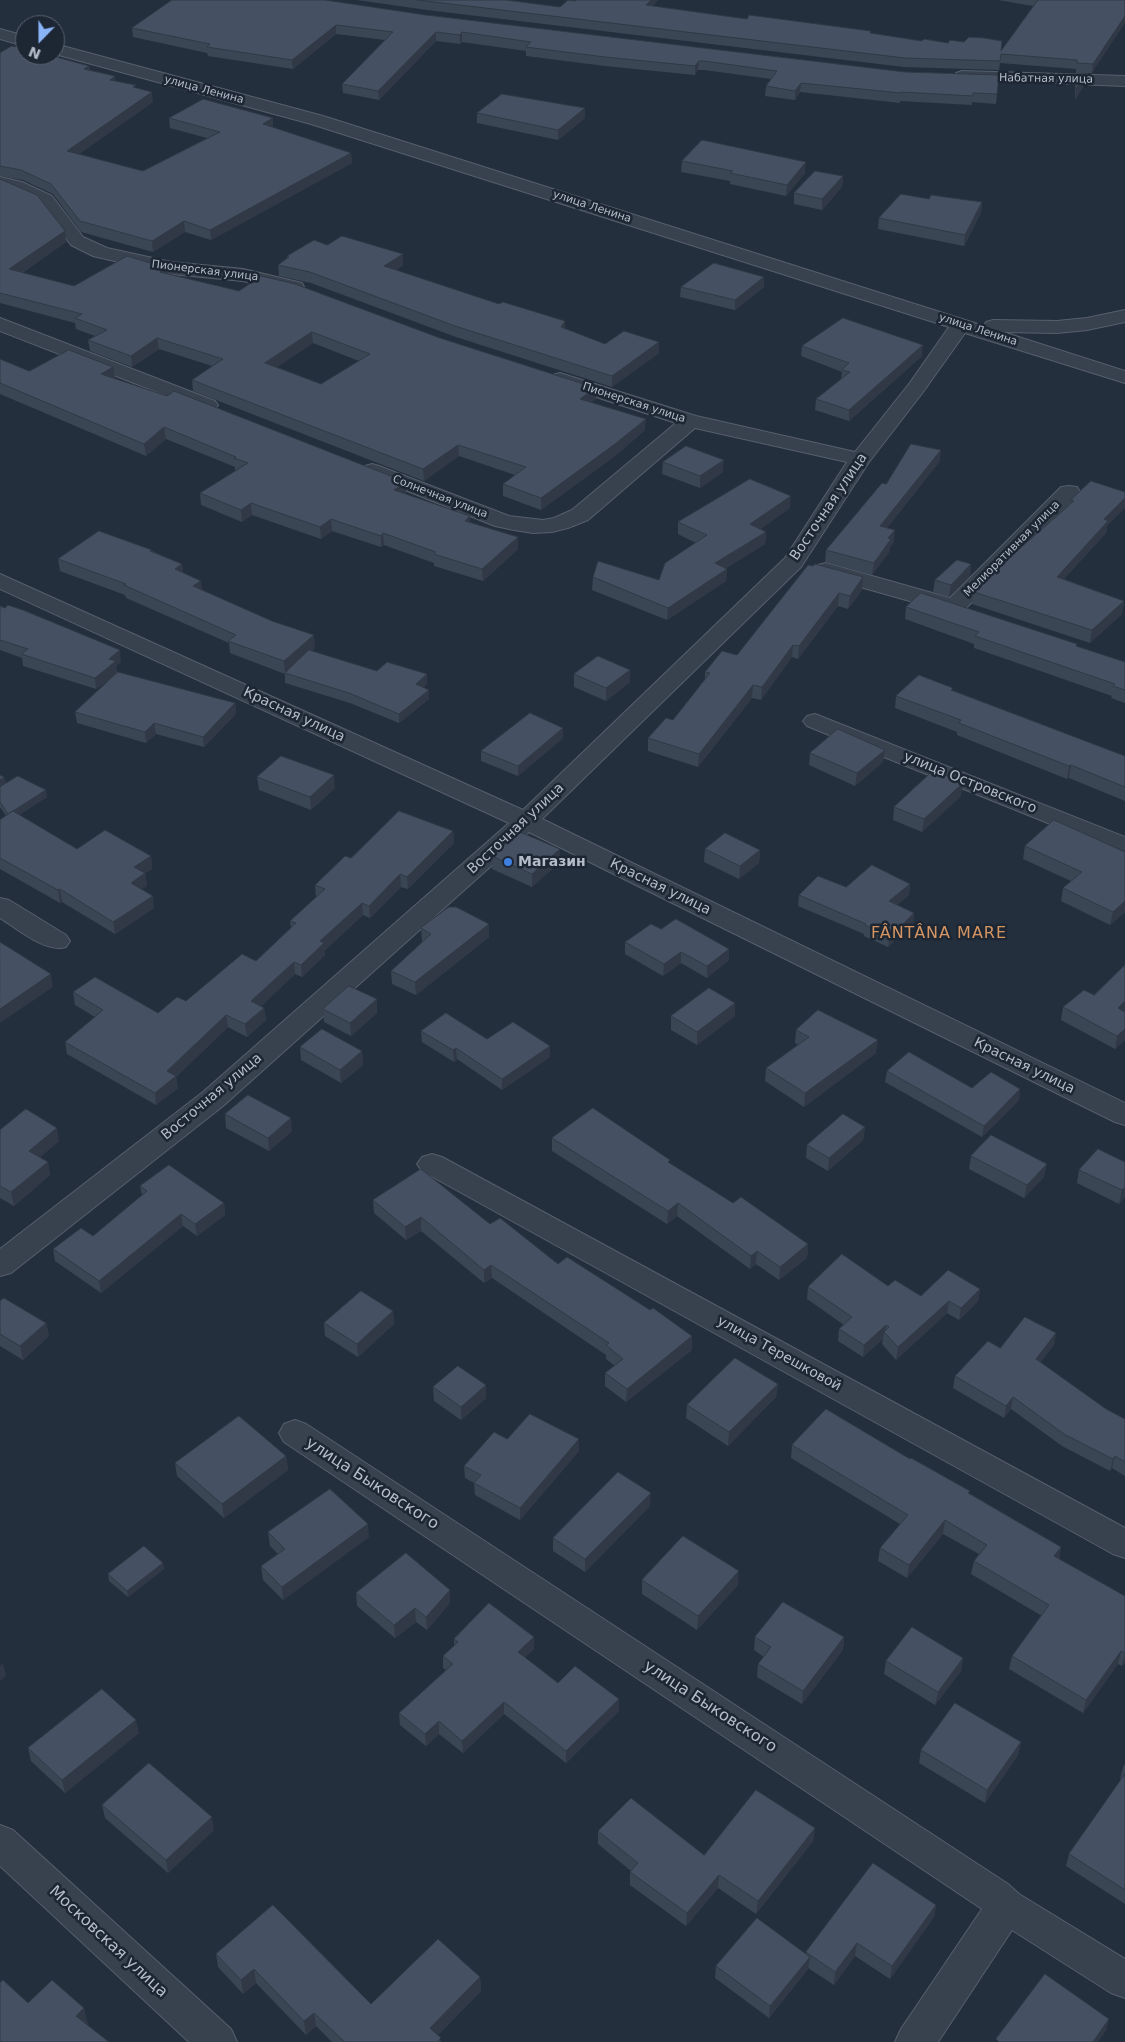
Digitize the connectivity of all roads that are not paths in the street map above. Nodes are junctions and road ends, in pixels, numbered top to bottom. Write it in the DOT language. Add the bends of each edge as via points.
graph roads {
  1 [pos="0,34"];
  2 [pos="15,38"];
  3 [pos="65,52"];
  4 [pos="950,76"];
  5 [pos="1125,82"];
  6 [pos="0,182"];
  7 [pos="312,293"];
  8 [pos="1125,316"];
  9 [pos="0,324"];
  10 [pos="961,325"];
  11 [pos="541,373"];
  12 [pos="1125,377"];
  13 [pos="227,413"];
  14 [pos="691,421"];
  15 [pos="860,459"];
  16 [pos="356,464"];
  17 [pos="1069,492"];
  18 [pos="793,562"];
  19 [pos="0,581"];
  20 [pos="815,721"];
  21 [pos="526,822"];
  22 [pos="1125,846"];
  23 [pos="0,906"];
  24 [pos="57,941"];
  25 [pos="1125,1115"];
  26 [pos="432,1164"];
  27 [pos="0,1265"];
  28 [pos="295,1433"];
  29 [pos="1125,1544"];
  30 [pos="0,1842"];
  31 [pos="1006,1906"];
  32 [pos="1125,1980"];
  33 [pos="217,2042"];
  34 [pos="915,2042"];
  1 -- 2 [label="street"];
  3 -- 10 [label="street, улица Ленина" via="317,120"];
  4 -- 5 [label="street, Набатная улица"];
  6 -- 7 [label="street, Пионерская улица" via="46,200 77,241 100,252 147,264 250,276"];
  8 -- 10 [label="street" via="1057,327"];
  9 -- 13 [label="street"];
  10 -- 12 [label="street, улица Ленина"];
  10 -- 15 [label="street, Восточная улица"];
  11 -- 14 [label="street, Пионерская улица"];
  14 -- 15 [label="street, Пионерская улица"];
  14 -- 16 [label="street, Солнечная улица" via="580,515 566,523 544,527 503,521"];
  15 -- 18 [label="street, Восточная улица"];
  17 -- 18 [label="street, Мелиоративная улица" via="964,609"];
  18 -- 21 [label="street, Восточная улица"];
  19 -- 21 [label="street, Красная улица"];
  20 -- 22 [label="street, улица Островского"];
  21 -- 25 [label="street, Красная улица"];
  21 -- 27 [label="street, Восточная улица" via="213,1099"];
  23 -- 24 [label="street"];
  26 -- 29 [label="street, улица Терешковой"];
  28 -- 31 [label="street, улица Быковского"];
  30 -- 33 [label="street, Московская улица"];
  31 -- 32 [label="street, улица Быковского"];
  31 -- 34 [label="street"];
}
